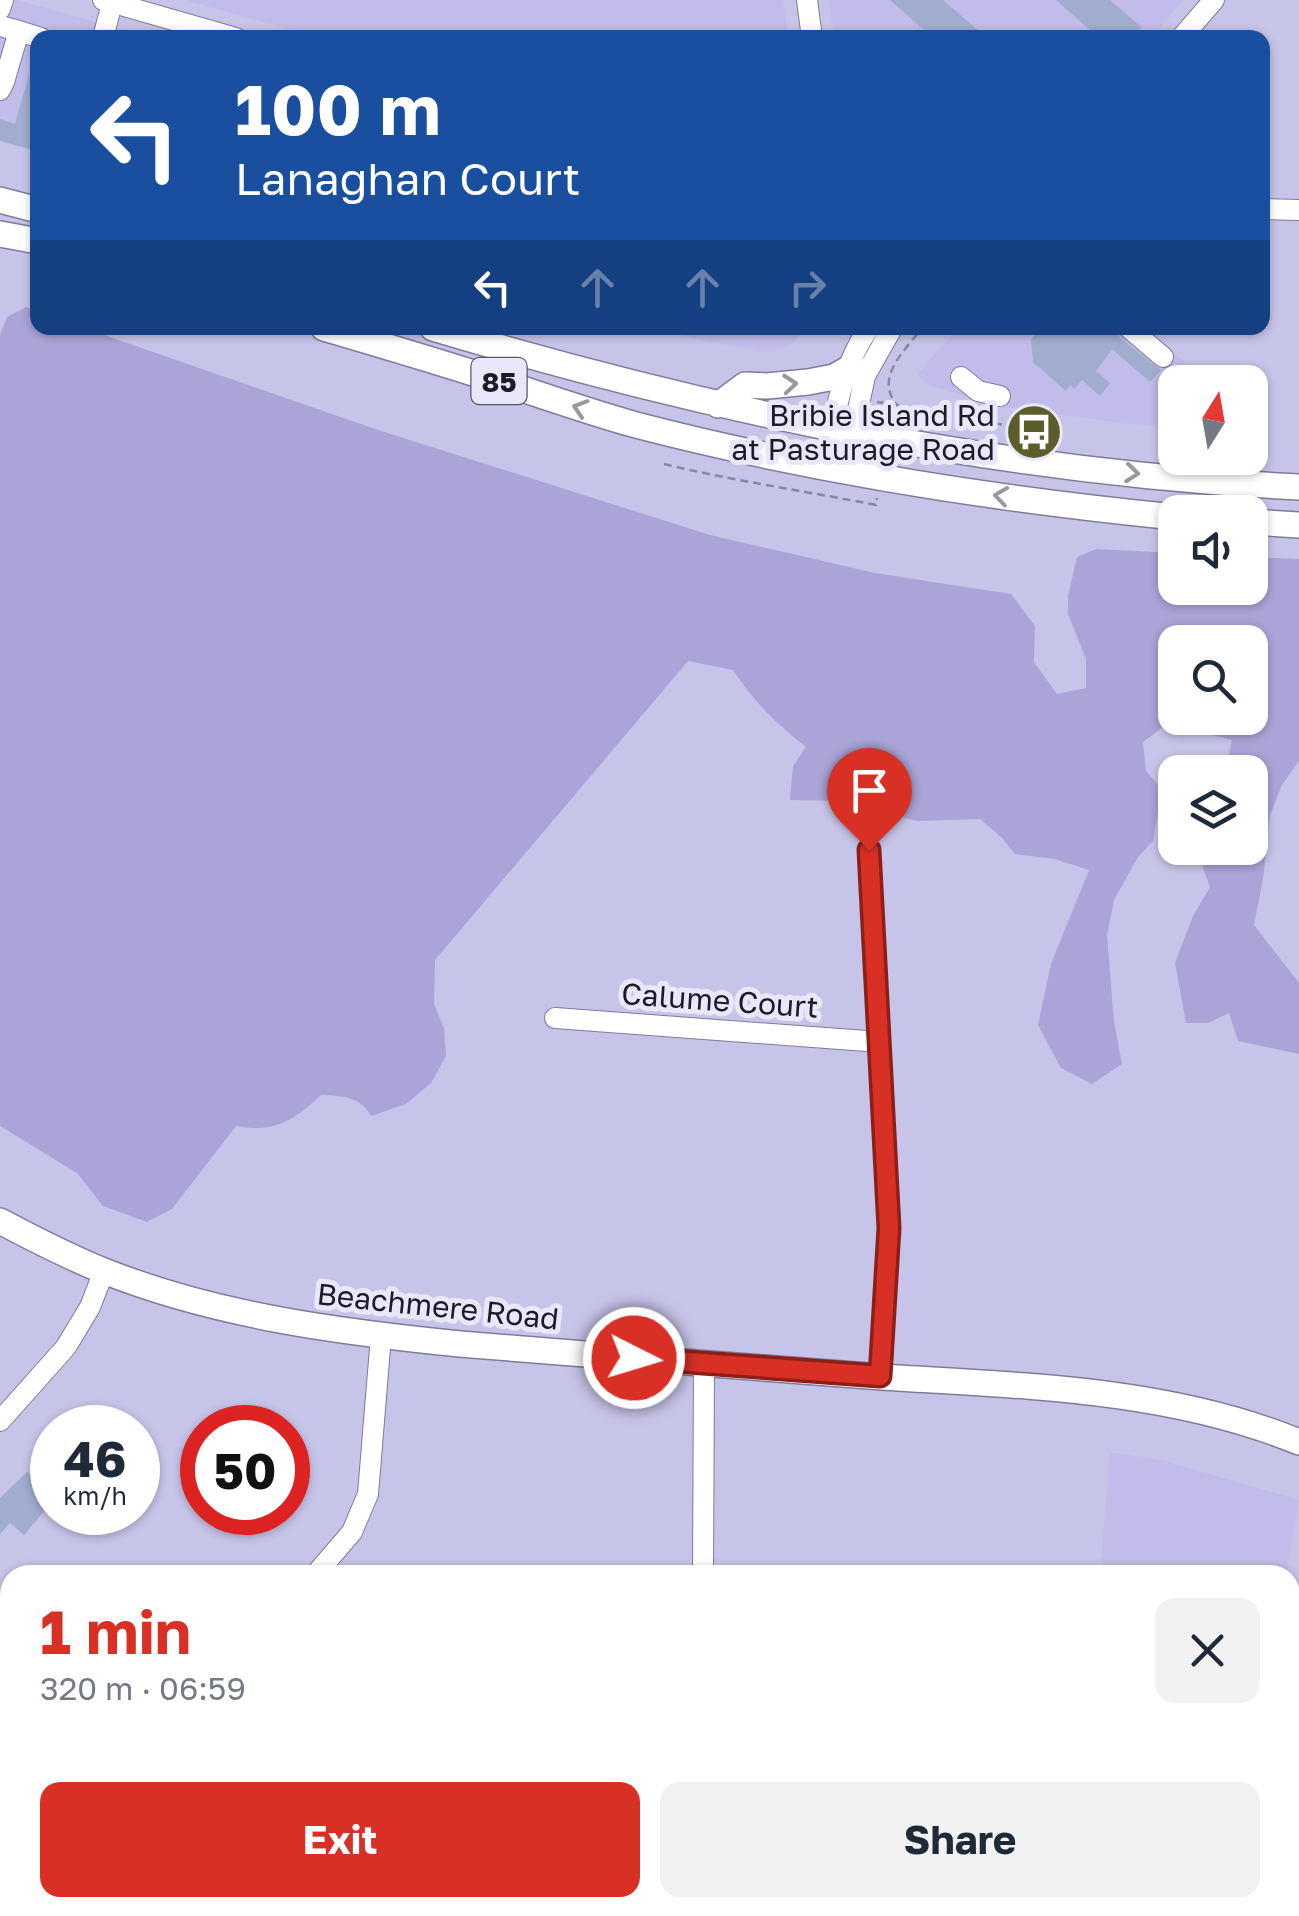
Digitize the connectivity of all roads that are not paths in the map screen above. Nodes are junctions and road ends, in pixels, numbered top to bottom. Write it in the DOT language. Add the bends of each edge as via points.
graph roads {
  1 [pos="2,0"];
  2 [pos="807,0"];
  3 [pos="1214,0"];
  4 [pos="108,1"];
  5 [pos="0,9"];
  6 [pos="9,28"];
  7 [pos="103,30"];
  8 [pos="208,30"];
  9 [pos="811,30"];
  10 [pos="1188,30"];
  11 [pos="0,90"];
  12 [pos="0,200"];
  13 [pos="30,208"];
  14 [pos="1270,209"];
  15 [pos="1299,210"];
  16 [pos="0,234"];
  17 [pos="30,240"];
  18 [pos="346,335"];
  19 [pos="456,335"];
  20 [pos="864,335"];
  21 [pos="888,335"];
  22 [pos="1137,335"];
  23 [pos="1163,357"];
  24 [pos="848,369"];
  25 [pos="961,376"];
  26 [pos="1000,396"];
  27 [pos="718,405"];
  28 [pos="843,431"];
  29 [pos="835,469"];
  30 [pos="1299,487"];
  31 [pos="1158,514"];
  32 [pos="1268,523"];
  33 [pos="1299,526"];
  34 [pos="869,850"];
  35 [pos="555,1018"];
  36 [pos="880,1042"];
  37 [pos="0,1220"];
  38 [pos="104,1271"];
  39 [pos="382,1336"];
  40 [pos="704,1364"];
  41 [pos="880,1376"];
  42 [pos="0,1421"];
  43 [pos="1299,1442"];
  44 [pos="324,1565"];
  45 [pos="703,1565"];
  1 -- 5 [label="street"];
  2 -- 9 [label="street"];
  3 -- 10 [label="street"];
  4 -- 7 [label="street"];
  4 -- 8 [label="street"];
  6 -- 11 [label="street"];
  12 -- 13 [label="main road"];
  14 -- 15 [label="street"];
  16 -- 17 [label="main road"];
  29 -- 18 [label="main road, 85, one-way" via="632,424"];
  19 -- 27 [label="main road, 85"];
  20 -- 24 [label="street"];
  21 -- 28 [label="street"];
  22 -- 23 [label="street"];
  27 -- 24 [label="main road, one-way" via="745,385 825,380"];
  24 -- 28 [label="street"];
  25 -- 26 [label="street"];
  27 -- 28 [label="main road, 85"];
  28 -- 29 [label="street"];
  28 -- 30 [label="main road, 85, one-way" via="1090,468"];
  31 -- 29 [label="main road, 85, one-way"];
  32 -- 33 [label="main road"];
  34 -- 36 [label="street"];
  35 -- 36 [label="street, Calume Court"];
  36 -- 41 [label="street" via="889,1228"];
  37 -- 38 [label="main road, Beachmere Road"];
  38 -- 39 [label="main road, Beachmere Road" via="267,1317"];
  38 -- 42 [label="street" via="66,1346"];
  39 -- 40 [label="main road, Beachmere Road"];
  39 -- 44 [label="street" via="368,1494 352,1532"];
  40 -- 41 [label="main road, Beachmere Road"];
  40 -- 45 [label="street"];
  41 -- 43 [label="main road, Beachmere Road" via="1137,1398 1234,1418"];
}
